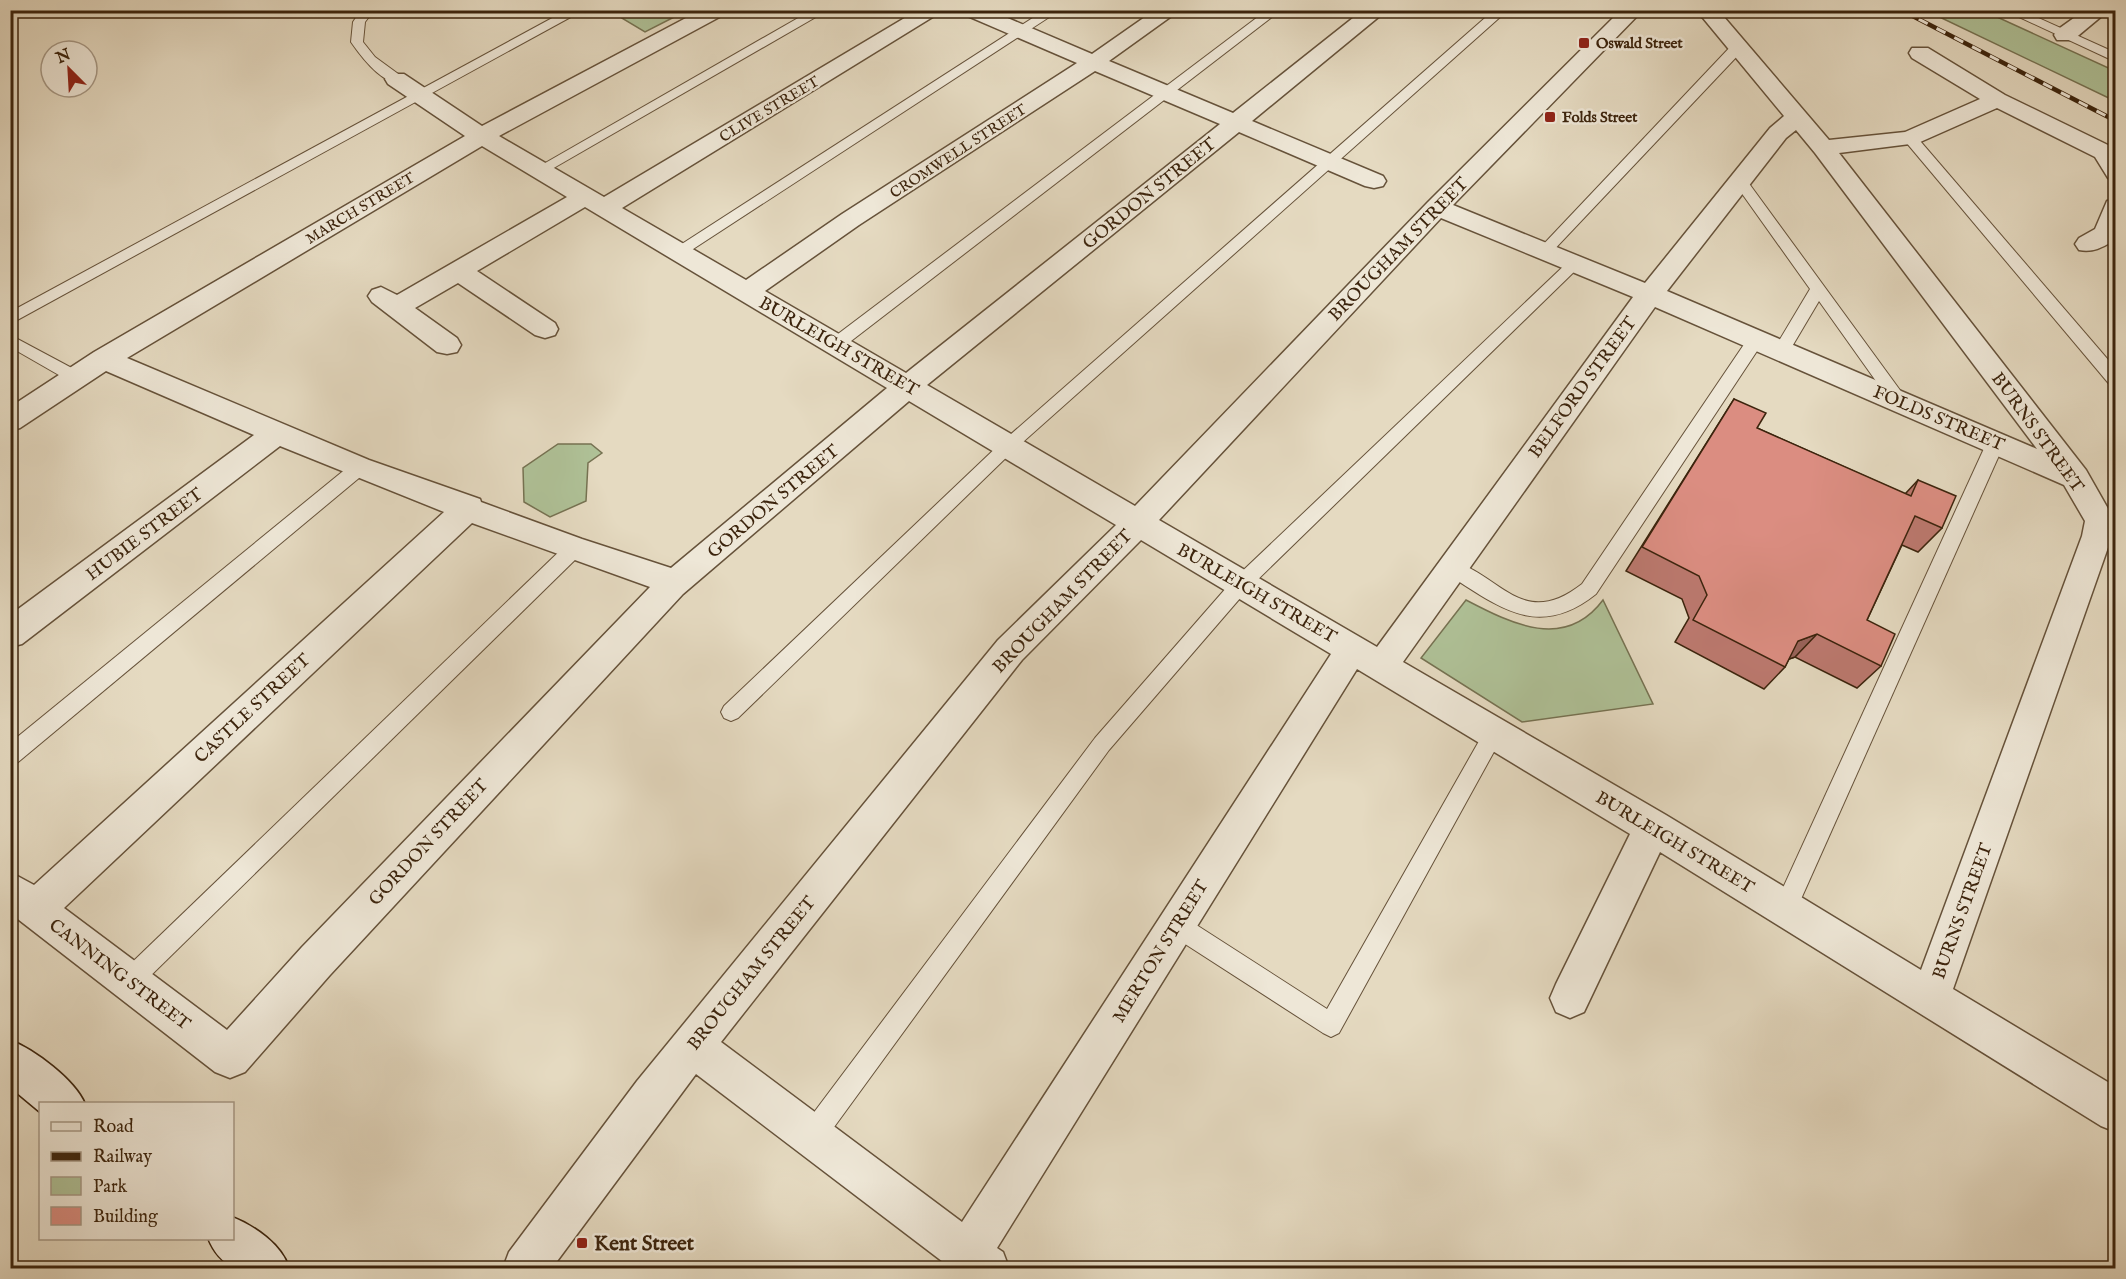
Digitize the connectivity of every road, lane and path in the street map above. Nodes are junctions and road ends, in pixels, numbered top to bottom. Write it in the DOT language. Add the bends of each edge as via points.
graph roads {
  1 [pos="368,10"];
  2 [pos="718,10"];
  3 [pos="822,10"];
  4 [pos="934,10"];
  5 [pos="970,10"];
  6 [pos="1054,10"];
  7 [pos="1170,10"];
  8 [pos="1275,10"];
  9 [pos="1377,10"];
  10 [pos="1502,10"];
  11 [pos="1700,10"];
  12 [pos="2010,10"];
  13 [pos="2099,10"];
  14 [pos="1632,11"];
  15 [pos="572,13"];
  16 [pos="1021,32"];
  17 [pos="2066,36"];
  18 [pos="1738,47"];
  19 [pos="1920,53"];
  20 [pos="2115,58"];
  21 [pos="1095,63"];
  22 [pos="407,87"];
  23 [pos="1165,92"];
  24 [pos="1997,100"];
  25 [pos="1797,117"];
  26 [pos="1237,122"];
  27 [pos="481,136"];
  28 [pos="1910,138"];
  29 [pos="1823,148"];
  30 [pos="1330,162"];
  31 [pos="540,170"];
  32 [pos="2115,173"];
  33 [pos="1374,181"];
  34 [pos="1740,181"];
  35 [pos="594,202"];
  36 [pos="2115,206"];
  37 [pos="1437,207"];
  38 [pos="2088,244"];
  39 [pos="679,252"];
  40 [pos="1544,252"];
  41 [pos="1574,264"];
  42 [pos="460,272"];
  43 [pos="1819,287"];
  44 [pos="746,292"];
  45 [pos="1649,294"];
  46 [pos="10,319"];
  47 [pos="545,329"];
  48 [pos="10,340"];
  49 [pos="1755,341"];
  50 [pos="836,344"];
  51 [pos="447,345"];
  52 [pos="1781,351"];
  53 [pos="104,359"];
  54 [pos="77,378"];
  55 [pos="2115,381"];
  56 [pos="910,386"];
  57 [pos="1899,401"];
  58 [pos="10,421"];
  59 [pos="278,434"];
  60 [pos="1996,442"];
  61 [pos="1008,446"];
  62 [pos="359,468"];
  63 [pos="2075,478"];
  64 [pos="469,507"];
  65 [pos="1138,523"];
  66 [pos="2108,525"];
  67 [pos="574,549"];
  68 [pos="1451,567"];
  69 [pos="1242,584"];
  70 [pos="672,585"];
  71 [pos="10,634"];
  72 [pos="1366,658"];
  73 [pos="730,711"];
  74 [pos="1494,733"];
  75 [pos="10,756"];
  76 [pos="1653,828"];
  77 [pos="23,899"];
  78 [pos="1785,909"];
  79 [pos="1176,925"];
  80 [pos="129,981"];
  81 [pos="1570,998"];
  82 [pos="1930,998"];
  83 [pos="693,1046"];
  84 [pos="230,1057"];
  85 [pos="10,1060"];
  86 [pos="62,1102"];
  87 [pos="2115,1112"];
  88 [pos="812,1136"];
  89 [pos="231,1240"];
  90 [pos="977,1261"];
  91 [pos="267,1269"];
  92 [pos="525,1269"];
  1 -- 22 [label="lane" via="359,22 357,42 370,60"];
  2 -- 27 [label="street, MARCH STREET"];
  3 -- 31 [label="lane"];
  4 -- 35 [label="street, CLIVE STREET"];
  5 -- 16 [label="street"];
  6 -- 16 [label="lane"];
  7 -- 21 [label="street, CROMWELL STREET"];
  8 -- 23 [label="lane"];
  9 -- 26 [label="street, GORDON STREET"];
  10 -- 30 [label="lane"];
  11 -- 18 [label="street, BURNS STREET" via="1710,14"];
  12 -- 17 [label="lane"];
  13 -- 17 [label="street"];
  14 -- 37 [label="street, BROUGHAM STREET"];
  15 -- 22 [label="lane"];
  16 -- 21 [label="street"];
  16 -- 39 [label="lane"];
  17 -- 20 [label="lane"];
  18 -- 25 [label="street, BURNS STREET"];
  18 -- 40 [label="lane"];
  19 -- 24 [label="street"];
  21 -- 23 [label="street"];
  21 -- 44 [label="street, CROMWELL STREET" via="807,247"];
  22 -- 27 [label="street, BURLEIGH STREET"];
  22 -- 46 [label="lane"];
  23 -- 26 [label="street"];
  23 -- 50 [label="lane"];
  24 -- 28 [label="street"];
  24 -- 32 [label="street" via="2104,152"];
  25 -- 29 [label="street, BURNS STREET"];
  25 -- 34 [label="street, BELFORD STREET" via="1778,133"];
  26 -- 30 [label="street"];
  26 -- 56 [label="street, GORDON STREET"];
  27 -- 31 [label="street, BURLEIGH STREET"];
  27 -- 53 [label="street, MARCH STREET"];
  28 -- 29 [label="street"];
  28 -- 55 [label="lane"];
  29 -- 63 [label="street, BURNS STREET"];
  30 -- 33 [label="street"];
  30 -- 61 [label="lane"];
  31 -- 35 [label="street, BURLEIGH STREET"];
  34 -- 43 [label="lane"];
  34 -- 45 [label="street, BELFORD STREET"];
  35 -- 39 [label="street, BURLEIGH STREET"];
  35 -- 42 [label="street, CLIVE STREET"];
  36 -- 38 [label="street" via="2106,234"];
  37 -- 40 [label="street, FOLDS STREET"];
  37 -- 65 [label="street, BROUGHAM STREET"];
  39 -- 44 [label="street, BURLEIGH STREET"];
  40 -- 41 [label="street, FOLDS STREET"];
  41 -- 45 [label="street, FOLDS STREET"];
  41 -- 69 [label="lane"];
  42 -- 47 [label="street"];
  42 -- 51 [label="street, CLIVE STREET" via="387,300"];
  43 -- 52 [label="lane"];
  43 -- 57 [label="lane"];
  44 -- 50 [label="street, BURLEIGH STREET"];
  45 -- 49 [label="street, FOLDS STREET"];
  45 -- 68 [label="street, BELFORD STREET"];
  48 -- 54 [label="lane"];
  49 -- 52 [label="street, FOLDS STREET"];
  49 -- 68 [label="lane" via="1576,602 1550,612 1520,607"];
  50 -- 56 [label="street, BURLEIGH STREET"];
  52 -- 57 [label="street, FOLDS STREET"];
  53 -- 54 [label="street, MARCH STREET"];
  53 -- 59 [label="street"];
  54 -- 58 [label="street, MARCH STREET"];
  56 -- 61 [label="street, BURLEIGH STREET"];
  56 -- 70 [label="street, GORDON STREET"];
  57 -- 60 [label="street, FOLDS STREET"];
  59 -- 62 [label="street"];
  59 -- 71 [label="street, HUBIE STREET"];
  60 -- 63 [label="street, FOLDS STREET"];
  60 -- 78 [label="lane"];
  61 -- 65 [label="street, BURLEIGH STREET"];
  61 -- 73 [label="lane"];
  62 -- 64 [label="street"];
  62 -- 75 [label="lane"];
  63 -- 66 [label="street, BURNS STREET"];
  64 -- 67 [label="street"];
  64 -- 77 [label="street, CASTLE STREET"];
  65 -- 69 [label="street, BURLEIGH STREET"];
  65 -- 83 [label="street, BROUGHAM STREET" via="1010,650"];
  66 -- 82 [label="street, BURNS STREET" via="2097,536"];
  67 -- 70 [label="street" via="655,574"];
  67 -- 80 [label="lane"];
  68 -- 72 [label="street, BELFORD STREET"];
  69 -- 72 [label="street, BURLEIGH STREET"];
  69 -- 88 [label="lane" via="1102,744"];
  70 -- 84 [label="street, GORDON STREET"];
  72 -- 74 [label="street, BURLEIGH STREET"];
  72 -- 79 [label="street, MERTON STREET"];
  74 -- 76 [label="street, BURLEIGH STREET"];
  74 -- 79 [label="lane" via="1331,1025"];
  76 -- 78 [label="street, BURLEIGH STREET"];
  76 -- 81 [label="street"];
  77 -- 80 [label="street, CANNING STREET"];
  78 -- 82 [label="street, BURLEIGH STREET"];
  79 -- 90 [label="street, MERTON STREET"];
  80 -- 84 [label="street, CANNING STREET"];
  82 -- 87 [label="street, BURLEIGH STREET"];
  83 -- 88 [label="street"];
  83 -- 92 [label="street, BROUGHAM STREET"];
  85 -- 86 [label="street"];
  88 -- 90 [label="street"];
  89 -- 91 [label="street"];
}
